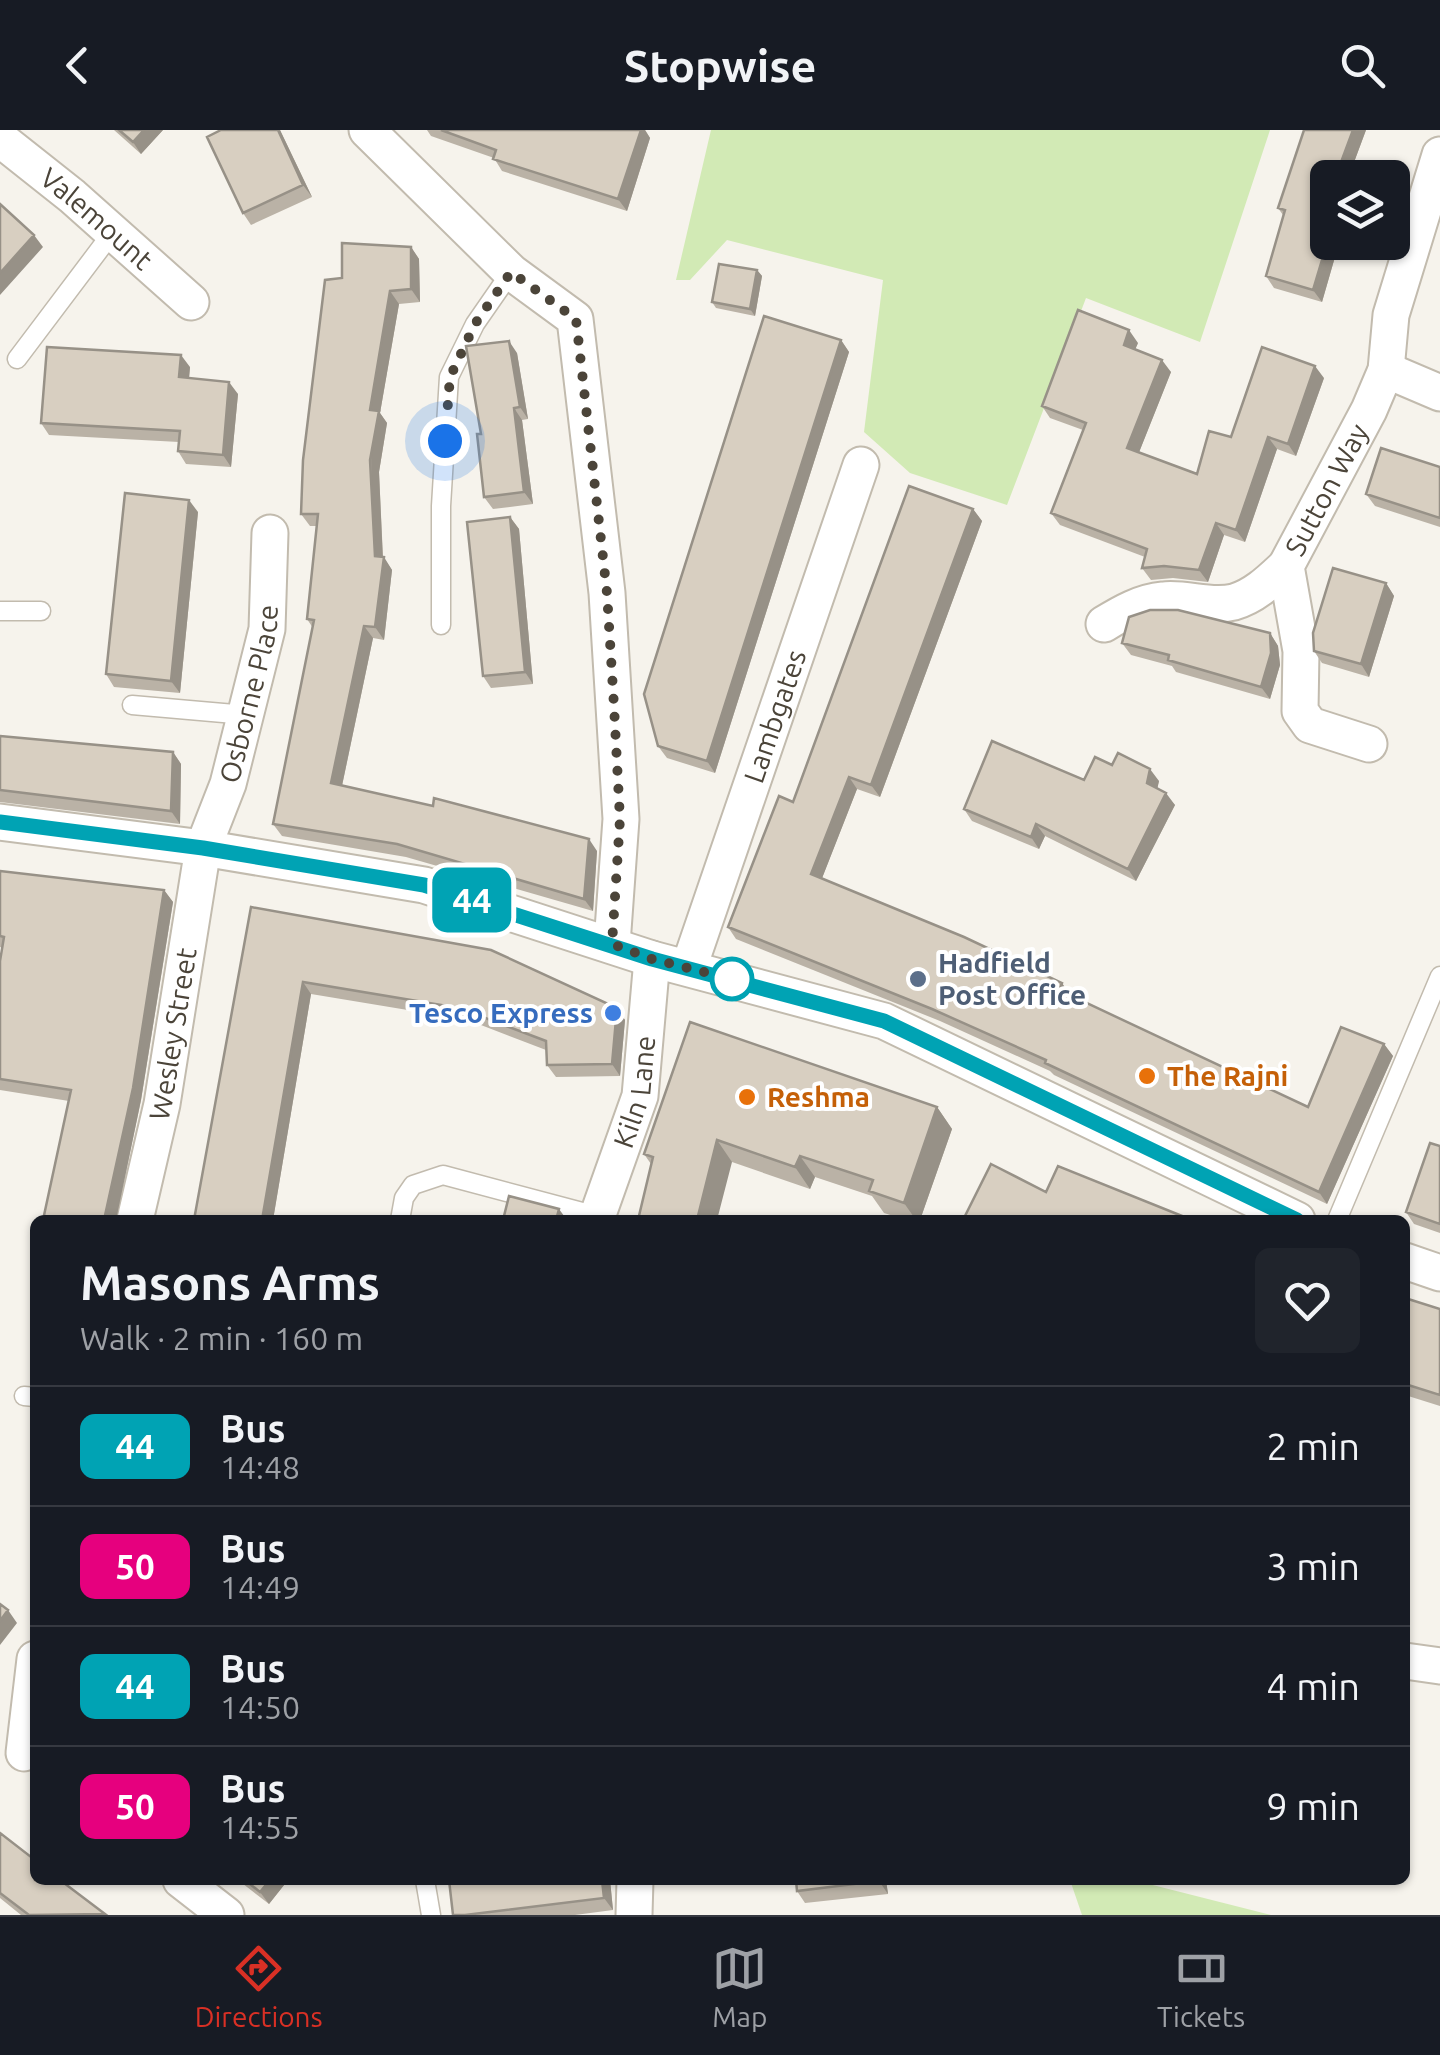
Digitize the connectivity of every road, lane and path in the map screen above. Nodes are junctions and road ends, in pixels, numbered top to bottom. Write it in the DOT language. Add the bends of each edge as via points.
graph roads {
  1 [pos="366,130"];
  2 [pos="0,139"];
  3 [pos="1440,155"];
  4 [pos="1431,220"];
  5 [pos="112,234"];
  6 [pos="511,272"];
  7 [pos="191,302"];
  8 [pos="17,358"];
  9 [pos="1386,370"];
  10 [pos="1440,393"];
  11 [pos="860,465"];
  12 [pos="270,533"];
  13 [pos="1286,566"];
  14 [pos="0,611"];
  15 [pos="41,611"];
  16 [pos="1104,624"];
  17 [pos="441,625"];
  18 [pos="132,705"];
  19 [pos="246,715"];
  20 [pos="1369,744"];
  21 [pos="0,822"];
  22 [pos="203,848"];
  23 [pos="612,944"];
  24 [pos="652,959"];
  25 [pos="690,967"];
  26 [pos="1440,976"];
  27 [pos="137,1215"];
  28 [pos="401,1215"];
  29 [pos="586,1215"];
  30 [pos="598,1215"];
  31 [pos="1287,1215"];
  32 [pos="1339,1215"];
  33 [pos="1410,1263"];
  34 [pos="1440,1273"];
  35 [pos="1410,1661"];
  36 [pos="1440,1666"];
  37 [pos="30,1689"];
  38 [pos="20,1750"];
  39 [pos="187,1885"];
  40 [pos="425,1885"];
  41 [pos="634,1885"];
  42 [pos="226,1915"];
  43 [pos="431,1915"];
  44 [pos="634,1915"];
  1 -- 6 [label="street"];
  2 -- 5 [label="street, Valemount"];
  3 -- 4 [label="street, Sutton Way"];
  4 -- 9 [label="street, Sutton Way" via="1391,316"];
  5 -- 7 [label="street, Valemount"];
  5 -- 8 [label="lane"];
  6 -- 17 [label="lane" via="475,324 450,377"];
  6 -- 23 [label="street" via="576,319 608,612 620,819"];
  9 -- 10 [label="street"];
  9 -- 13 [label="street, Sutton Way"];
  11 -- 25 [label="street, Lambgates"];
  12 -- 19 [label="street, Osborne Place" via="267,628"];
  13 -- 16 [label="street" via="1235,602 1164,599 1129,608"];
  13 -- 20 [label="street, Sutton Way" via="1302,651 1300,711 1310,725"];
  14 -- 15 [label="lane"];
  18 -- 19 [label="lane"];
  19 -- 22 [label="street, Osborne Place"];
  21 -- 22 [label="street"];
  22 -- 23 [label="street" via="424,885"];
  22 -- 27 [label="street, Wesley Street"];
  23 -- 24 [label="street"];
  24 -- 25 [label="street"];
  24 -- 30 [label="street, Kiln Lane" via="640,1096"];
  25 -- 31 [label="street" via="884,1021"];
  26 -- 32 [label="lane"];
  28 -- 29 [label="lane" via="412,1185 443,1175"];
  33 -- 34 [label="street"];
  35 -- 36 [label="street"];
  37 -- 38 [label="street"];
  39 -- 42 [label="street"];
  40 -- 43 [label="lane"];
  41 -- 44 [label="street"];
}
